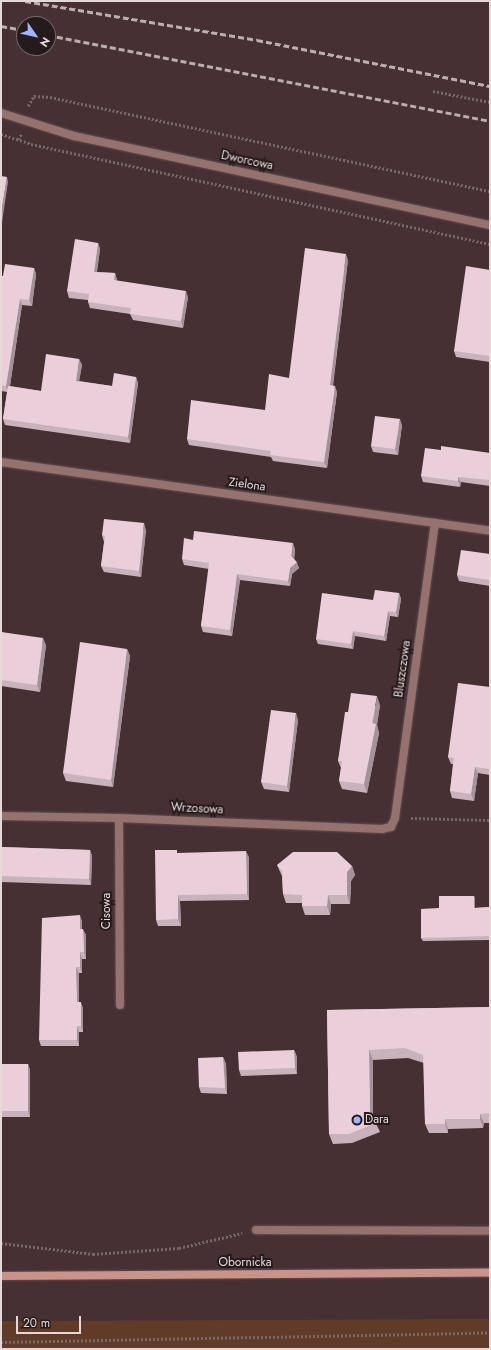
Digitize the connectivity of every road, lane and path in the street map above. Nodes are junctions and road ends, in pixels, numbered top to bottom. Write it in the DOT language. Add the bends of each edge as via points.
graph roads {
  1 [pos="433,91"];
  2 [pos="490,102"];
  3 [pos="1,112"];
  4 [pos="24,122"];
  5 [pos="1,134"];
  6 [pos="19,140"];
  7 [pos="490,191"];
  8 [pos="490,225"];
  9 [pos="490,244"];
  10 [pos="1,462"];
  11 [pos="435,523"];
  12 [pos="490,531"];
  13 [pos="1,816"];
  14 [pos="119,818"];
  15 [pos="395,818"];
  16 [pos="490,820"];
  17 [pos="391,827"];
  18 [pos="120,1004"];
  19 [pos="256,1230"];
  20 [pos="490,1231"];
  21 [pos="1,1243"];
  22 [pos="490,1273"];
  23 [pos="1,1276"];
  24 [pos="490,1333"];
  25 [pos="1,1342"];
  1 -- 2 [label="path"];
  3 -- 4 [label="street, Dworcowa"];
  4 -- 6 [label="path"];
  4 -- 7 [label="path" via="27,107 34,96 50,97"];
  4 -- 8 [label="street, Dworcowa" via="74,136"];
  5 -- 6 [label="path"];
  6 -- 9 [label="path"];
  10 -- 11 [label="street, Zielona"];
  11 -- 12 [label="street, Zielona"];
  11 -- 15 [label="street, Bluszczowa"];
  13 -- 14 [label="street, Wrzosowa"];
  14 -- 17 [label="street, Wrzosowa" via="382,829"];
  14 -- 18 [label="street, Cisowa"];
  15 -- 16 [label="path"];
  15 -- 17 [label="street, Bluszczowa"];
  19 -- 20 [label="street"];
  19 -- 21 [label="path" via="179,1248 93,1254"];
  22 -- 23 [label="main road, Obornicka"];
  24 -- 25 [label="path"];
}
